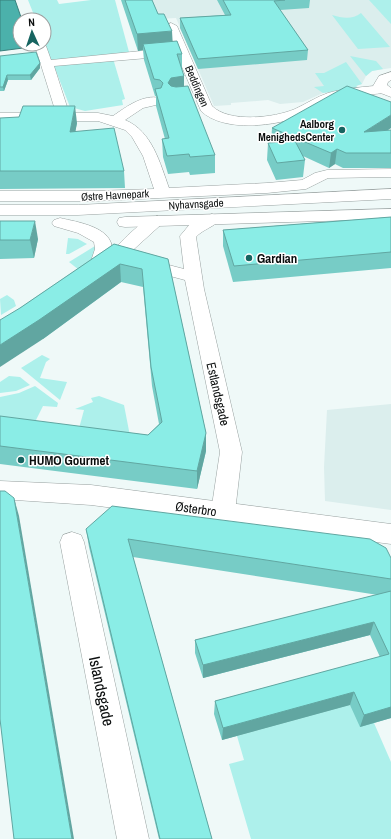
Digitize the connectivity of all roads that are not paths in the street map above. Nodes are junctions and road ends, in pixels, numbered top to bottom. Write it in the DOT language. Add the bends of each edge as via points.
graph roads {
  1 [pos="172,26"];
  2 [pos="43,52"];
  3 [pos="182,52"];
  4 [pos="47,64"];
  5 [pos="391,76"];
  6 [pos="387,91"];
  7 [pos="201,97"];
  8 [pos="185,98"];
  9 [pos="155,101"];
  10 [pos="0,117"];
  11 [pos="64,117"];
  12 [pos="115,121"];
  13 [pos="391,173"];
  14 [pos="163,192"];
  15 [pos="391,194"];
  16 [pos="0,196"];
  17 [pos="391,205"];
  18 [pos="0,210"];
  19 [pos="391,214"];
  20 [pos="212,220"];
  21 [pos="157,221"];
  22 [pos="0,223"];
  23 [pos="60,223"];
  24 [pos="101,262"];
  25 [pos="194,277"];
  26 [pos="0,490"];
  27 [pos="223,512"];
  28 [pos="391,534"];
  29 [pos="72,542"];
  30 [pos="133,839"];
  1 -- 3 [label="street, Beddingen"];
  2 -- 4 [label="street"];
  3 -- 4 [label="street"];
  3 -- 7 [label="street, Beddingen"];
  4 -- 11 [label="street"];
  5 -- 6 [label="street" via="380,82 380,86"];
  6 -- 7 [label="street, Beddingen" via="330,97 298,112 267,120 232,120 215,116 208,111"];
  7 -- 8 [label="street"];
  9 -- 12 [label="street" via="138,105"];
  10 -- 11 [label="street, Østre Havnepark"];
  11 -- 12 [label="street, Østre Havnepark" via="98,117"];
  12 -- 14 [label="street, Østre Havnepark" via="130,127 138,135 150,156"];
  13 -- 14 [label="street" via="326,174 306,184 267,188"];
  14 -- 16 [label="street, Østre Havnepark" via="94,196"];
  15 -- 18 [label="street, Nyhavnsgade" via="78,210"];
  17 -- 20 [label="street"];
  19 -- 20 [label="street, Nyhavnsgade"];
  20 -- 21 [label="street, Nyhavnsgade"];
  20 -- 25 [label="street, Estlandsgade" via="196,227 188,236"];
  21 -- 23 [label="street, Nyhavnsgade"];
  21 -- 24 [label="street"];
  22 -- 23 [label="street, Nyhavnsgade"];
  23 -- 24 [label="street" via="91,233 102,240 104,250"];
  24 -- 25 [label="street"];
  25 -- 27 [label="street, Estlandsgade" via="231,452"];
  26 -- 27 [label="street, Østerbro" via="91,495"];
  27 -- 28 [label="street, Østerbro"];
  29 -- 30 [label="street, Islandsgade"];
}
